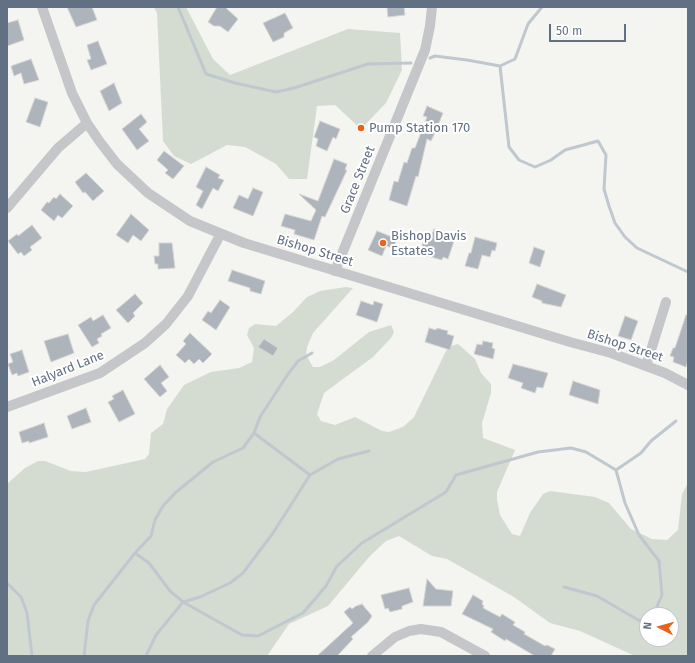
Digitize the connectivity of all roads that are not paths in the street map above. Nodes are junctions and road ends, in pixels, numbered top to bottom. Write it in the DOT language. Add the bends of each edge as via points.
graph roads {
  1 [pos="42,7"];
  2 [pos="432,7"];
  3 [pos="87,123"];
  4 [pos="7,208"];
  5 [pos="220,234"];
  6 [pos="335,271"];
  7 [pos="666,302"];
  8 [pos="646,366"];
  9 [pos="688,385"];
  10 [pos="7,407"];
  11 [pos="372,656"];
  12 [pos="485,656"];
  1 -- 3 [label="street, Bishop Street" via="64,72"];
  2 -- 6 [label="street, Grace Street" via="425,50"];
  3 -- 4 [label="street" via="58,148"];
  3 -- 5 [label="street, Bishop Street" via="117,164 148,193 190,222"];
  5 -- 6 [label="street, Bishop Street"];
  5 -- 10 [label="street, Halyard Lane" via="188,296 166,324 145,343 100,373"];
  6 -- 8 [label="street, Bishop Street" via="611,353"];
  7 -- 8 [label="street"];
  8 -- 9 [label="street, Bishop Street"];
  11 -- 12 [label="street" via="395,636 422,629 441,632"];
}
